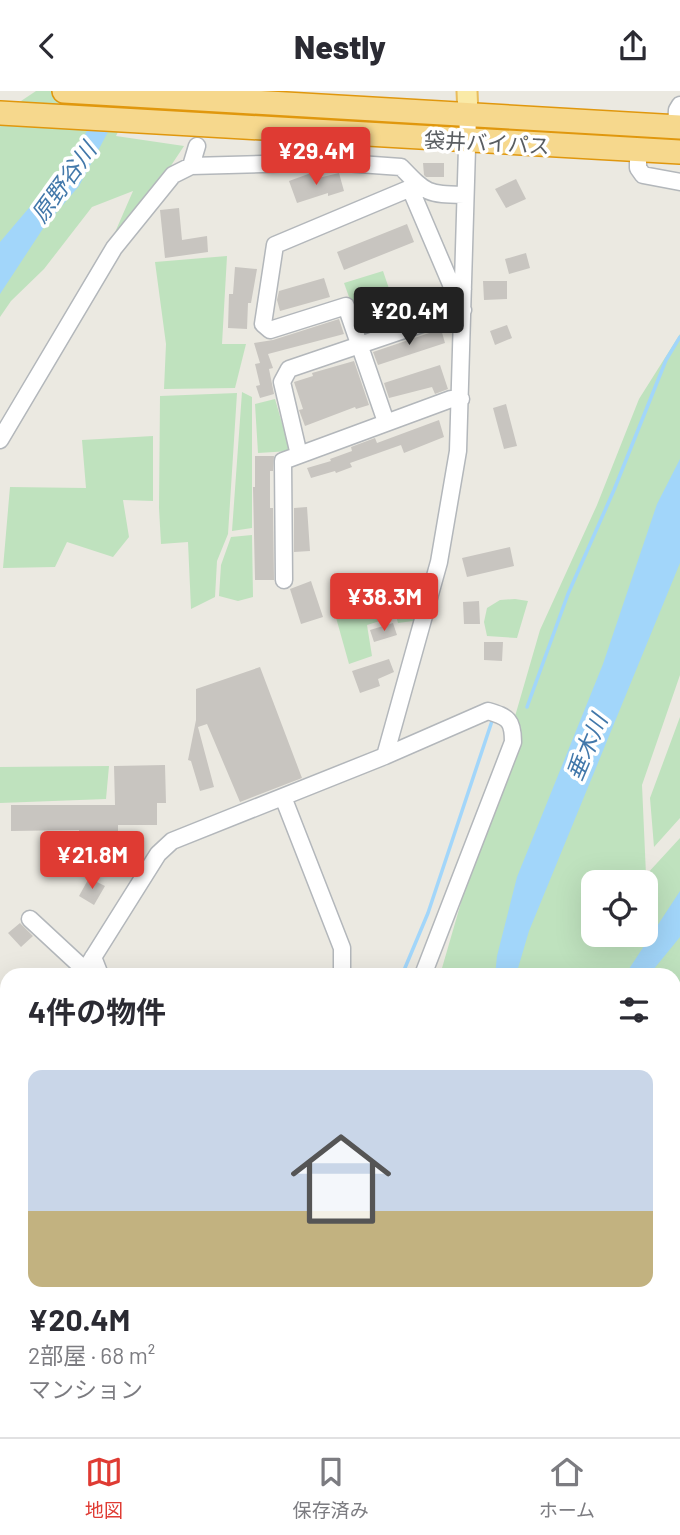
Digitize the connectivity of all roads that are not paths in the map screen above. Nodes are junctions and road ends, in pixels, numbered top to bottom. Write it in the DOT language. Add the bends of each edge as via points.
graph roads {
  1 [pos="64,91"];
  2 [pos="319,98"];
  3 [pos="467,102"];
  4 [pos="0,113"];
  5 [pos="679,120"];
  6 [pos="467,141"];
  7 [pos="197,146"];
  8 [pos="638,150"];
  9 [pos="680,152"];
  10 [pos="191,166"];
  11 [pos="680,182"];
  12 [pos="414,187"];
  13 [pos="464,195"];
  14 [pos="463,289"];
  15 [pos="463,310"];
  16 [pos="360,345"];
  17 [pos="461,399"];
  18 [pos="386,422"];
  19 [pos="0,440"];
  20 [pos="299,455"];
  21 [pos="284,580"];
  22 [pos="385,757"];
  23 [pos="283,797"];
  24 [pos="30,919"];
  25 [pos="89,968"];
  26 [pos="91,968"];
  27 [pos="342,968"];
  28 [pos="426,968"];
  1 -- 2 [label="highway, 袋井バイパス"];
  2 -- 3 [label="highway, 袋井バイパス"];
  3 -- 5 [label="highway, 袋井バイパス"];
  3 -- 6 [label="street"];
  4 -- 6 [label="highway, 袋井バイパス"];
  6 -- 8 [label="highway, 袋井バイパス"];
  6 -- 13 [label="street"];
  7 -- 10 [label="street"];
  8 -- 9 [label="highway, 袋井バイパス"];
  8 -- 11 [label="street" via="638,168 643,175"];
  10 -- 12 [label="street" via="331,162 401,167"];
  10 -- 19 [label="street" via="173,175 114,248"];
  12 -- 13 [label="street" via="433,194"];
  12 -- 14 [label="street" via="453,289"];
  12 -- 16 [label="street" via="275,245 263,324 270,330 346,306"];
  13 -- 14 [label="street"];
  14 -- 15 [label="street"];
  15 -- 16 [label="street"];
  15 -- 17 [label="street"];
  16 -- 18 [label="street"];
  16 -- 20 [label="street" via="289,369 282,381"];
  17 -- 18 [label="street"];
  17 -- 22 [label="street" via="458,451 439,562"];
  18 -- 20 [label="street"];
  20 -- 21 [label="street" via="283,461"];
  22 -- 23 [label="street"];
  22 -- 28 [label="street" via="488,711 504,716 513,726 513,742"];
  23 -- 26 [label="street" via="172,841 158,854"];
  23 -- 27 [label="street" via="342,948"];
  24 -- 25 [label="street"];
}
